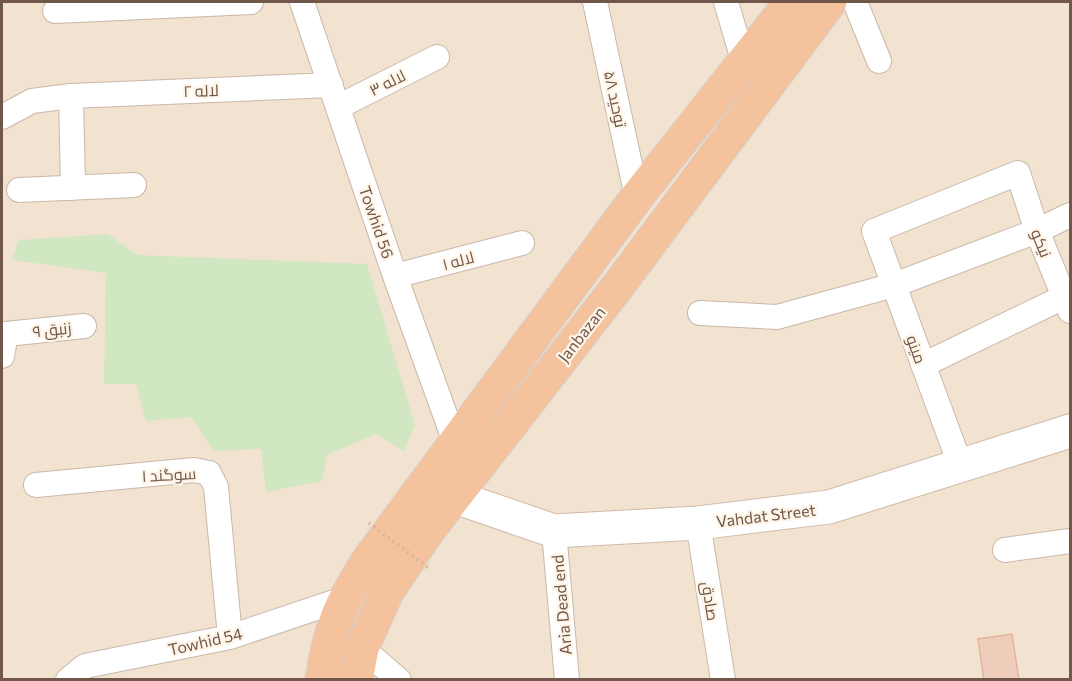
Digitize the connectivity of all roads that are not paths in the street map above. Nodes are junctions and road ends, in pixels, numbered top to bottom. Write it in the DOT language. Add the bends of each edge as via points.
graph roads {
  1 [pos="251,2"];
  2 [pos="302,2"];
  3 [pos="595,2"];
  4 [pos="726,2"];
  5 [pos="791,2"];
  6 [pos="830,2"];
  7 [pos="855,2"];
  8 [pos="55,11"];
  9 [pos="437,57"];
  10 [pos="879,61"];
  11 [pos="744,63"];
  12 [pos="71,96"];
  13 [pos="334,96"];
  14 [pos="2,117"];
  15 [pos="134,184"];
  16 [pos="73,188"];
  17 [pos="19,190"];
  18 [pos="638,197"];
  19 [pos="1071,215"];
  20 [pos="874,231"];
  21 [pos="1037,231"];
  22 [pos="522,243"];
  23 [pos="395,276"];
  24 [pos="894,285"];
  25 [pos="1069,300"];
  26 [pos="700,313"];
  27 [pos="84,326"];
  28 [pos="2,356"];
  29 [pos="923,365"];
  30 [pos="1071,431"];
  31 [pos="455,442"];
  32 [pos="961,467"];
  33 [pos="36,485"];
  34 [pos="455,497"];
  35 [pos="698,523"];
  36 [pos="554,531"];
  37 [pos="1071,541"];
  38 [pos="1005,550"];
  39 [pos="343,599"];
  40 [pos="230,637"];
  41 [pos="362,648"];
  42 [pos="68,680"];
  43 [pos="322,680"];
  44 [pos="356,680"];
  45 [pos="399,680"];
  46 [pos="567,680"];
  47 [pos="723,680"];
  1 -- 8 [label="street"];
  2 -- 13 [label="street, Towhid 56"];
  3 -- 18 [label="street, توحید ۵۸"];
  4 -- 11 [label="street"];
  5 -- 11 [label="highway"];
  6 -- 34 [label="highway, Janbazan"];
  7 -- 10 [label="street"];
  9 -- 13 [label="street, لاله ۳"];
  11 -- 18 [label="highway"];
  12 -- 13 [label="street, لاله ۲"];
  12 -- 14 [label="street, لاله ۲" via="32,101"];
  12 -- 16 [label="street"];
  13 -- 23 [label="street, Towhid 56"];
  15 -- 16 [label="street"];
  16 -- 17 [label="street"];
  18 -- 31 [label="highway"];
  19 -- 21 [label="street"];
  20 -- 21 [label="street, نیکو" via="1018,173"];
  20 -- 24 [label="street, مینو"];
  21 -- 24 [label="street"];
  21 -- 25 [label="street, نیکو"];
  22 -- 23 [label="street, لاله ۱"];
  23 -- 31 [label="street, Towhid 56"];
  24 -- 26 [label="street" via="777,317"];
  24 -- 29 [label="street, مینو"];
  25 -- 29 [label="street"];
  27 -- 28 [label="street, زنبق ۹" via="6,334"];
  29 -- 32 [label="street, مینو"];
  30 -- 32 [label="main road, Vahdat Street"];
  31 -- 39 [label="highway"];
  32 -- 35 [label="main road, Vahdat Street" via="829,507"];
  33 -- 40 [label="street, سوگند ۱" via="194,470 209,473 216,487"];
  34 -- 36 [label="main road, Vahdat Street"];
  34 -- 41 [label="highway, Janbazan" via="387,592"];
  35 -- 36 [label="main road, Vahdat Street"];
  35 -- 47 [label="street, صادق"];
  36 -- 46 [label="street, Aria Dead end"];
  37 -- 38 [label="street"];
  39 -- 40 [label="street, Towhid 54"];
  39 -- 43 [label="highway" via="327,643"];
  40 -- 42 [label="street, Towhid 54" via="85,666"];
  41 -- 44 [label="highway, Janbazan"];
  41 -- 45 [label="street"];
}
